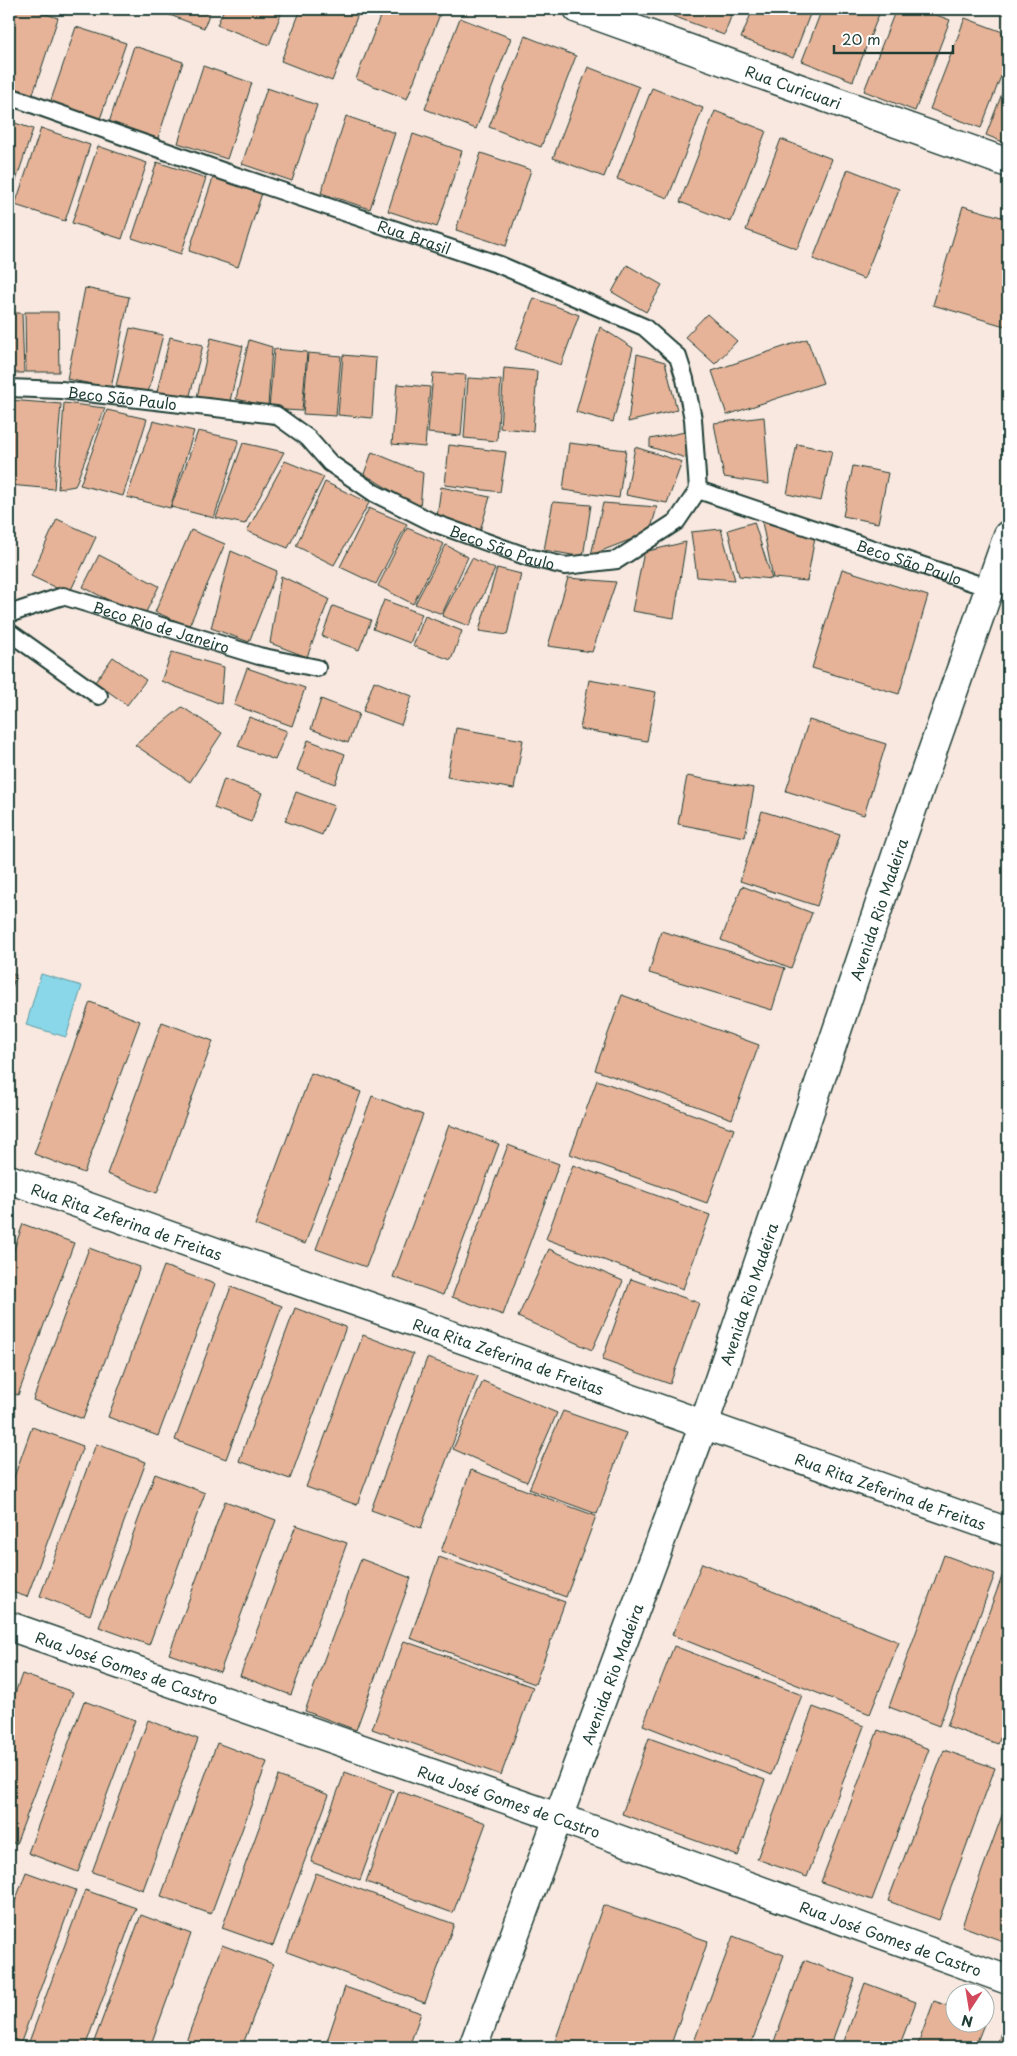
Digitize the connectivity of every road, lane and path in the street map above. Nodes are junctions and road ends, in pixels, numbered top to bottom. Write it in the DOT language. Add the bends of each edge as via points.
graph roads {
  1 [pos="578,9"];
  2 [pos="9,96"];
  3 [pos="1008,163"];
  4 [pos="9,388"];
  5 [pos="698,490"];
  6 [pos="1008,534"];
  7 [pos="989,588"];
  8 [pos="9,614"];
  9 [pos="9,632"];
  10 [pos="317,668"];
  11 [pos="99,696"];
  12 [pos="9,1179"];
  13 [pos="704,1424"];
  14 [pos="1008,1532"];
  15 [pos="9,1626"];
  16 [pos="557,1817"];
  17 [pos="1008,1980"];
  18 [pos="473,2047"];
  1 -- 3 [label="street, Rua Curicuari"];
  2 -- 5 [label="lane, Rua Brasil" via="222,172 500,265 644,327 678,357 683,372 693,419"];
  4 -- 5 [label="lane, Beco São Paulo" via="61,390 276,415 308,438 330,463 374,493 434,523 528,557 566,566 618,560 677,521"];
  5 -- 7 [label="lane, Beco São Paulo"];
  6 -- 7 [label="street, Avenida Rio Madeira"];
  7 -- 13 [label="street, Avenida Rio Madeira"];
  8 -- 10 [label="lane, Beco Rio de Janeiro" via="63,596 259,656"];
  9 -- 11 [label="lane"];
  12 -- 13 [label="street, Rua Rita Zeferina de Freitas"];
  13 -- 14 [label="street, Rua Rita Zeferina de Freitas"];
  13 -- 16 [label="street, Avenida Rio Madeira"];
  15 -- 16 [label="street, Rua José Gomes de Castro"];
  16 -- 17 [label="street, Rua José Gomes de Castro"];
  16 -- 18 [label="street, Avenida Rio Madeira"];
}
